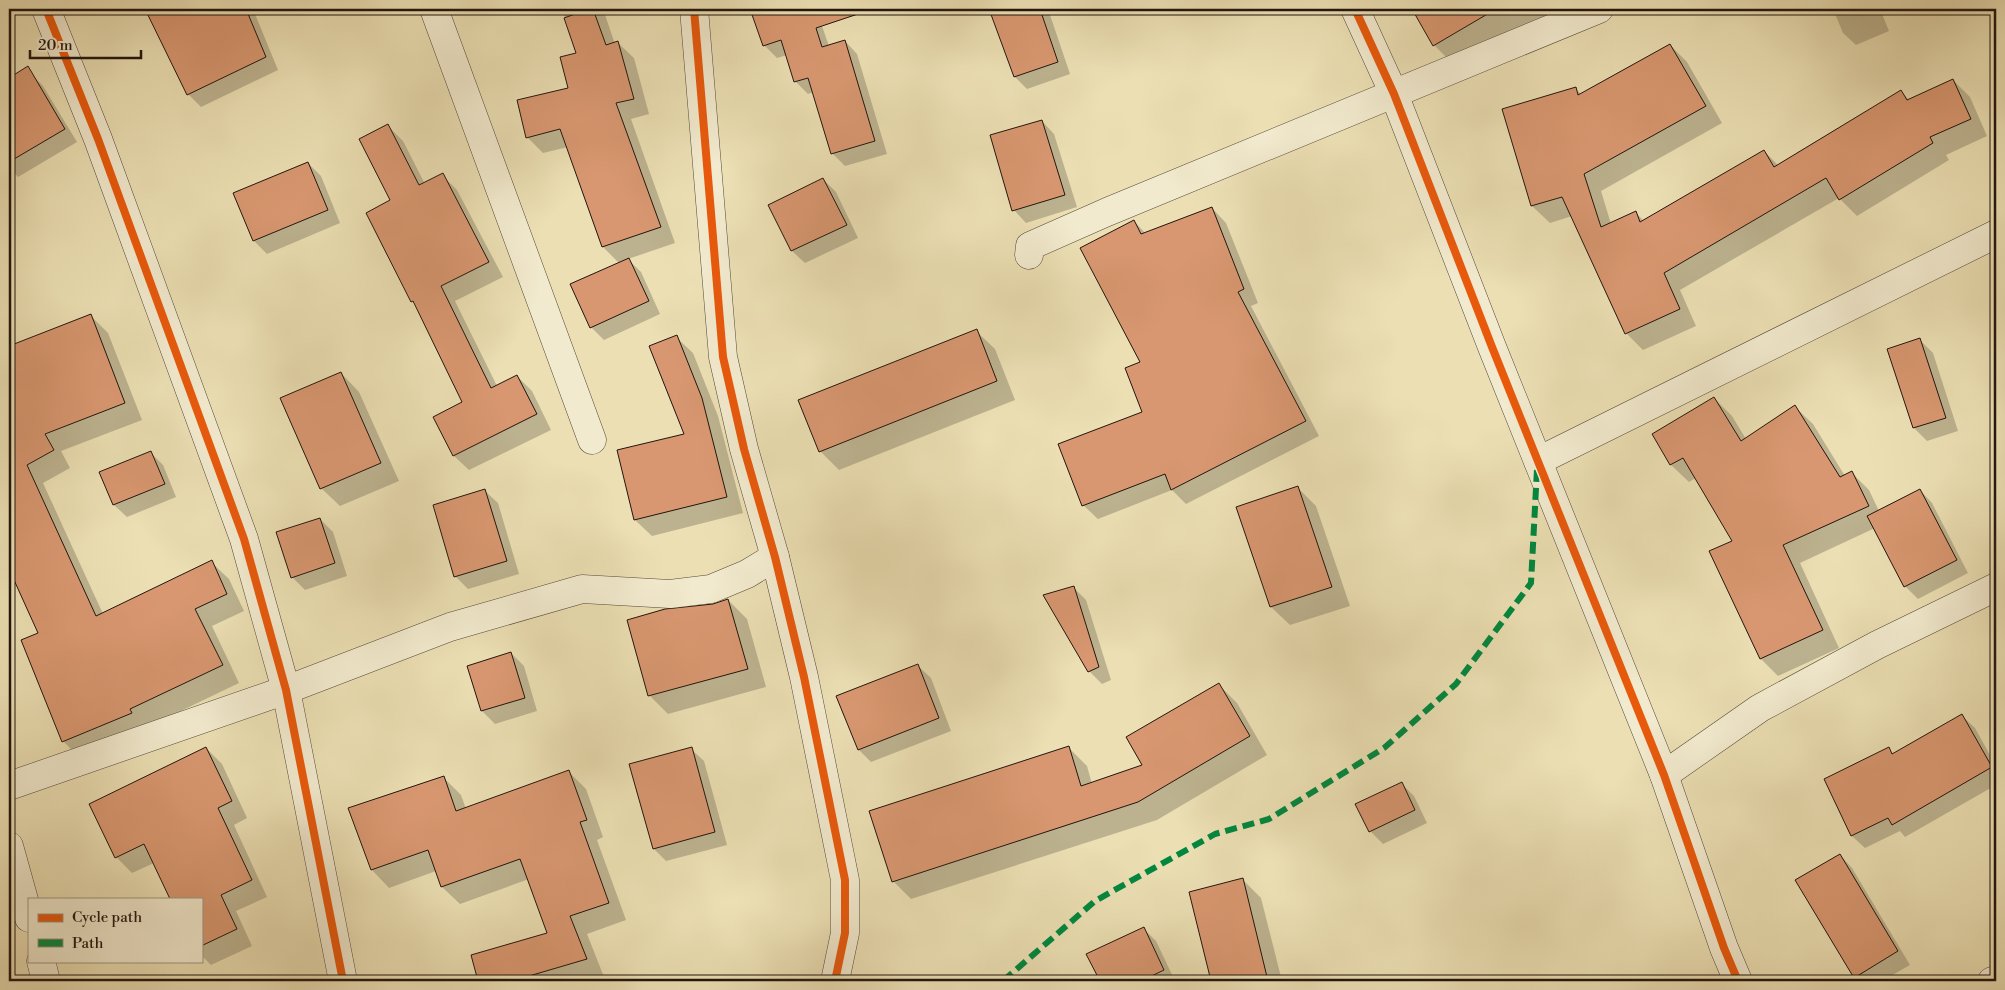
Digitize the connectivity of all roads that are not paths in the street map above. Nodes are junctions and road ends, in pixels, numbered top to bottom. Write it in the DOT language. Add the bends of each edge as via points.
graph roads {
  1 [pos="46,9"];
  2 [pos="434,9"];
  3 [pos="694,9"];
  4 [pos="1355,9"];
  5 [pos="1599,9"];
  6 [pos="1394,94"];
  7 [pos="1996,234"];
  8 [pos="1029,255"];
  9 [pos="592,440"];
  10 [pos="1538,460"];
  11 [pos="775,557"];
  12 [pos="1996,587"];
  13 [pos="286,690"];
  14 [pos="1664,775"];
  15 [pos="9,786"];
  16 [pos="9,846"];
  17 [pos="28,914"];
  18 [pos="41,962"];
  19 [pos="1996,980"];
  20 [pos="46,981"];
  21 [pos="344,981"];
  22 [pos="834,981"];
  23 [pos="1738,981"];
  24 [pos="1992,981"];
  1 -- 13 [label="street" via="98,139 241,529"];
  2 -- 9 [label="street"];
  3 -- 11 [label="street" via="723,357 744,449"];
  4 -- 6 [label="street"];
  5 -- 6 [label="street"];
  6 -- 8 [label="street" via="1030,246"];
  6 -- 10 [label="street"];
  7 -- 10 [label="street"];
  10 -- 14 [label="street"];
  11 -- 13 [label="street" via="748,574 711,589 670,594 582,589 450,627"];
  11 -- 22 [label="street" via="804,677 845,880 845,933"];
  12 -- 14 [label="street" via="1877,645 1760,708"];
  13 -- 15 [label="street"];
  13 -- 21 [label="street"];
  14 -- 23 [label="street"];
  16 -- 17 [label="street"];
  18 -- 20 [label="street"];
  19 -- 24 [label="street"];
}
